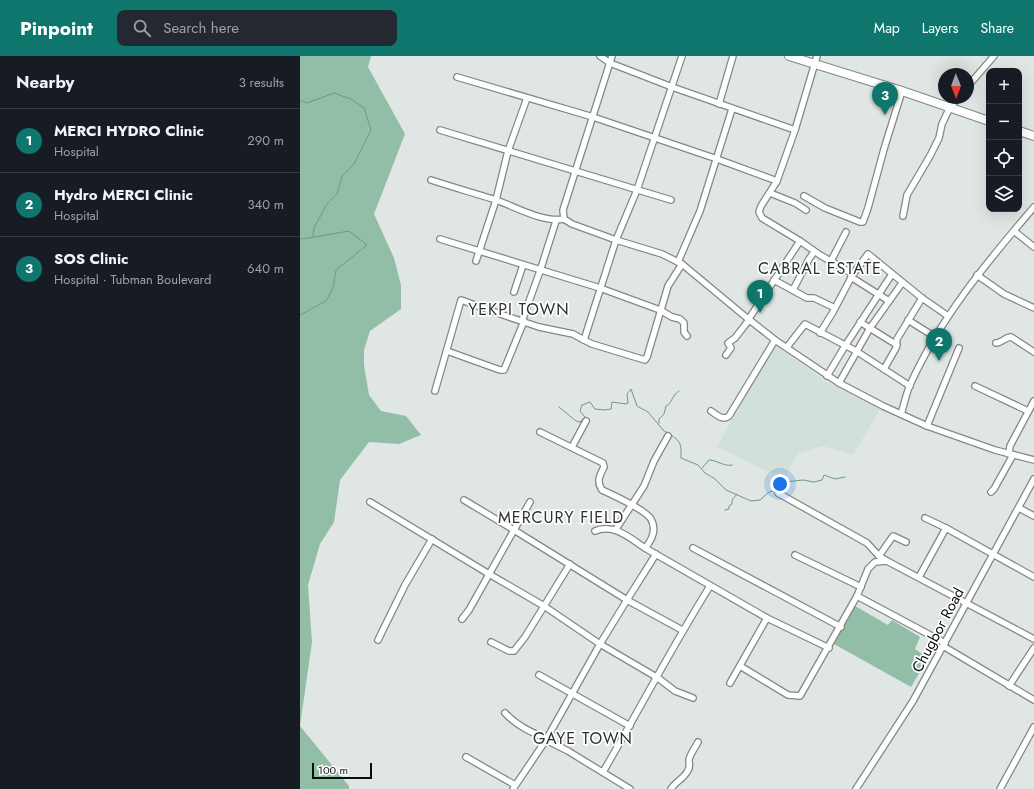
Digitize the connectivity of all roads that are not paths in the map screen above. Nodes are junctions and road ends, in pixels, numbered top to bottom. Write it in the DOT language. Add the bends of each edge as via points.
graph roads {
  1 [pos="600,56"];
  2 [pos="612,56"];
  3 [pos="682,56"];
  4 [pos="733,56"];
  5 [pos="789,56"];
  6 [pos="817,56"];
  7 [pos="994,56"];
  8 [pos="610,63"];
  9 [pos="815,64"];
  10 [pos="457,77"];
  11 [pos="974,79"];
  12 [pos="672,87"];
  13 [pos="902,91"];
  14 [pos="527,98"];
  15 [pos="719,104"];
  16 [pos="953,104"];
  17 [pos="950,107"];
  18 [pos="732,109"];
  19 [pos="593,117"];
  20 [pos="986,120"];
  21 [pos="440,130"];
  22 [pos="795,130"];
  23 [pos="1022,132"];
  24 [pos="1034,136"];
  25 [pos="654,138"];
  26 [pos="508,151"];
  27 [pos="717,159"];
  28 [pos="576,170"];
  29 [pos="431,180"];
  30 [pos="777,181"];
  31 [pos="637,190"];
  32 [pos="770,193"];
  33 [pos="804,196"];
  34 [pos="496,200"];
  35 [pos="671,200"];
  36 [pos="1034,207"];
  37 [pos="806,210"];
  38 [pos="903,216"];
  39 [pos="564,219"];
  40 [pos="556,220"];
  41 [pos="1014,231"];
  42 [pos="846,232"];
  43 [pos="440,240"];
  44 [pos="616,240"];
  45 [pos="800,241"];
  46 [pos="1034,247"];
  47 [pos="479,251"];
  48 [pos="814,252"];
  49 [pos="476,261"];
  50 [pos="831,261"];
  51 [pos="680,263"];
  52 [pos="522,265"];
  53 [pos="540,271"];
  54 [pos="892,274"];
  55 [pos="852,275"];
  56 [pos="977,275"];
  57 [pos="774,280"];
  58 [pos="902,283"];
  59 [pos="600,288"];
  60 [pos="793,290"];
  61 [pos="514,292"];
  62 [pos="878,294"];
  63 [pos="922,298"];
  64 [pos="889,301"];
  65 [pos="835,308"];
  66 [pos="1034,308"];
  67 [pos="660,310"];
  68 [pos="948,316"];
  69 [pos="748,319"];
  70 [pos="908,320"];
  71 [pos="523,321"];
  72 [pos="860,322"];
  73 [pos="870,328"];
  74 [pos="820,333"];
  75 [pos="688,336"];
  76 [pos="935,337"];
  77 [pos="584,340"];
  78 [pos="775,340"];
  79 [pos="996,343"];
  80 [pos="897,345"];
  81 [pos="845,346"];
  82 [pos="787,347"];
  83 [pos="959,348"];
  84 [pos="856,351"];
  85 [pos="447,352"];
  86 [pos="1034,352"];
  87 [pos="726,355"];
  88 [pos="884,368"];
  89 [pos="827,376"];
  90 [pos="839,383"];
  91 [pos="910,386"];
  92 [pos="975,386"];
  93 [pos="435,391"];
  94 [pos="1034,401"];
  95 [pos="711,411"];
  96 [pos="1028,411"];
  97 [pos="900,414"];
  98 [pos="586,421"];
  99 [pos="927,426"];
  100 [pos="540,432"];
  101 [pos="668,436"];
  102 [pos="572,447"];
  103 [pos="1011,455"];
  104 [pos="1034,460"];
  105 [pos="1034,479"];
  106 [pos="991,492"];
  107 [pos="778,493"];
  108 [pos="464,500"];
  109 [pos="370,502"];
  110 [pos="530,502"];
  111 [pos="631,505"];
  112 [pos="1019,508"];
  113 [pos="1034,516"];
  114 [pos="925,518"];
  115 [pos="946,528"];
  116 [pos="616,529"];
  117 [pos="514,530"];
  118 [pos="595,531"];
  119 [pos="432,539"];
  120 [pos="906,542"];
  121 [pos="645,548"];
  122 [pos="693,548"];
  123 [pos="656,554"];
  124 [pos="795,555"];
  125 [pos="993,555"];
  126 [pos="879,556"];
  127 [pos="887,561"];
  128 [pos="570,564"];
  129 [pos="489,574"];
  130 [pos="918,577"];
  131 [pos="1034,577"];
  132 [pos="710,586"];
  133 [pos="861,587"];
  134 [pos="857,596"];
  135 [pos="627,600"];
  136 [pos="966,603"];
  137 [pos="544,606"];
  138 [pos="767,618"];
  139 [pos="462,619"];
  140 [pos="840,627"];
  141 [pos="682,630"];
  142 [pos="1034,639"];
  143 [pos="378,640"];
  144 [pos="491,642"];
  145 [pos="600,644"];
  146 [pos="944,644"];
  147 [pos="829,648"];
  148 [pos="1034,648"];
  149 [pos="740,666"];
  150 [pos="539,675"];
  151 [pos="658,678"];
  152 [pos="730,684"];
  153 [pos="1009,686"];
  154 [pos="572,695"];
  155 [pos="693,698"];
  156 [pos="1034,700"];
  157 [pos="505,712"];
  158 [pos="630,726"];
  159 [pos="1034,727"];
  160 [pos="547,740"];
  161 [pos="698,742"];
  162 [pos="466,757"];
  163 [pos="603,772"];
  164 [pos="514,787"];
  165 [pos="630,789"];
  166 [pos="671,789"];
  167 [pos="856,789"];
  168 [pos="1000,789"];
  1 -- 8 [label="street"];
  2 -- 8 [label="street"];
  3 -- 12 [label="street"];
  4 -- 15 [label="street"];
  5 -- 9 [label="highway"];
  6 -- 9 [label="street"];
  7 -- 11 [label="street"];
  8 -- 12 [label="street"];
  8 -- 19 [label="street"];
  9 -- 13 [label="highway"];
  9 -- 22 [label="street"];
  10 -- 14 [label="street"];
  12 -- 15 [label="street"];
  12 -- 25 [label="street"];
  13 -- 17 [label="highway"];
  13 -- 33 [label="street" via="863,222"];
  14 -- 19 [label="street"];
  14 -- 26 [label="street"];
  15 -- 18 [label="street"];
  16 -- 17 [label="street"];
  17 -- 20 [label="highway"];
  17 -- 38 [label="street" via="939,138 907,195"];
  18 -- 22 [label="street"];
  18 -- 27 [label="street"];
  19 -- 25 [label="street"];
  19 -- 28 [label="street"];
  21 -- 26 [label="street"];
  22 -- 30 [label="street"];
  23 -- 24 [label="highway"];
  25 -- 27 [label="street"];
  25 -- 31 [label="street"];
  26 -- 28 [label="street"];
  26 -- 34 [label="street"];
  27 -- 30 [label="street"];
  27 -- 51 [label="street"];
  28 -- 31 [label="street"];
  28 -- 39 [label="street" via="563,210"];
  29 -- 34 [label="street"];
  30 -- 32 [label="street"];
  31 -- 35 [label="street"];
  31 -- 44 [label="street"];
  32 -- 37 [label="street"];
  32 -- 45 [label="street" via="759,212 762,218"];
  34 -- 40 [label="street" via="542,218"];
  34 -- 47 [label="street"];
  36 -- 41 [label="street"];
  39 -- 40 [label="street"];
  39 -- 44 [label="street"];
  40 -- 53 [label="street"];
  41 -- 46 [label="street"];
  41 -- 56 [label="street"];
  42 -- 50 [label="street"];
  43 -- 47 [label="street"];
  44 -- 51 [label="street" via="662,254"];
  44 -- 59 [label="street"];
  45 -- 48 [label="street"];
  45 -- 57 [label="street"];
  47 -- 49 [label="street"];
  47 -- 52 [label="street"];
  48 -- 50 [label="street"];
  48 -- 60 [label="street"];
  50 -- 55 [label="street"];
  51 -- 67 [label="street" via="668,286"];
  51 -- 69 [label="street"];
  52 -- 53 [label="street"];
  52 -- 61 [label="street"];
  53 -- 59 [label="street"];
  53 -- 71 [label="street"];
  54 -- 55 [label="street" via="868,254"];
  54 -- 58 [label="street"];
  54 -- 62 [label="street"];
  55 -- 62 [label="street"];
  55 -- 65 [label="street"];
  56 -- 66 [label="street" via="1004,294"];
  56 -- 68 [label="street"];
  57 -- 60 [label="street"];
  57 -- 69 [label="street"];
  58 -- 63 [label="street"];
  58 -- 64 [label="street"];
  59 -- 67 [label="street"];
  59 -- 77 [label="street"];
  60 -- 65 [label="street"];
  62 -- 64 [label="street"];
  62 -- 72 [label="street"];
  63 -- 68 [label="street"];
  63 -- 70 [label="street"];
  64 -- 73 [label="street"];
  65 -- 74 [label="street"];
  67 -- 75 [label="street" via="680,319"];
  67 -- 77 [label="street" via="645,360"];
  68 -- 76 [label="street"];
  69 -- 78 [label="street"];
  69 -- 87 [label="street" via="735,338 728,343 731,348"];
  70 -- 76 [label="street"];
  70 -- 80 [label="street" via="897,339"];
  71 -- 77 [label="street" via="573,334"];
  71 -- 85 [label="street" via="504,370"];
  71 -- 85 [label="street" via="461,300"];
  72 -- 73 [label="street"];
  72 -- 81 [label="street"];
  73 -- 80 [label="street"];
  73 -- 84 [label="street"];
  74 -- 81 [label="street"];
  74 -- 82 [label="street" via="805,324"];
  76 -- 91 [label="street"];
  78 -- 82 [label="street"];
  78 -- 95 [label="street" via="729,416 723,419"];
  79 -- 86 [label="street" via="1011,337"];
  80 -- 88 [label="street"];
  81 -- 84 [label="street"];
  81 -- 89 [label="street"];
  82 -- 89 [label="street"];
  83 -- 99 [label="street"];
  84 -- 88 [label="street"];
  84 -- 90 [label="street"];
  85 -- 93 [label="street"];
  88 -- 91 [label="street"];
  89 -- 90 [label="street"];
  90 -- 97 [label="street"];
  91 -- 97 [label="street"];
  92 -- 96 [label="street"];
  94 -- 96 [label="street"];
  96 -- 103 [label="street" via="1010,446"];
  97 -- 99 [label="street"];
  98 -- 102 [label="street"];
  99 -- 103 [label="street"];
  100 -- 102 [label="street"];
  101 -- 111 [label="street" via="644,486"];
  102 -- 111 [label="street" via="603,463 604,467 598,480 602,490"];
  103 -- 104 [label="street"];
  103 -- 106 [label="street"];
  105 -- 112 [label="street, Chugbor Road"];
  107 -- 126 [label="street" via="867,543"];
  108 -- 117 [label="street"];
  109 -- 119 [label="street"];
  110 -- 117 [label="street"];
  111 -- 116 [label="street"];
  111 -- 121 [label="street" via="651,520 653,535"];
  112 -- 113 [label="street"];
  112 -- 125 [label="street, Chugbor Road"];
  114 -- 115 [label="street"];
  115 -- 125 [label="street"];
  115 -- 130 [label="street"];
  116 -- 118 [label="street" via="603,528"];
  116 -- 121 [label="street"];
  117 -- 128 [label="street"];
  117 -- 129 [label="street"];
  119 -- 129 [label="street"];
  119 -- 143 [label="street" via="405,585"];
  120 -- 126 [label="street" via="893,536"];
  121 -- 123 [label="street"];
  122 -- 140 [label="street"];
  123 -- 132 [label="street"];
  123 -- 135 [label="street"];
  124 -- 133 [label="street"];
  125 -- 131 [label="street"];
  125 -- 136 [label="street, Chugbor Road"];
  126 -- 127 [label="street"];
  127 -- 130 [label="street"];
  127 -- 133 [label="street" via="875,562 868,569"];
  128 -- 135 [label="street"];
  128 -- 137 [label="street"];
  129 -- 137 [label="street"];
  129 -- 139 [label="street"];
  130 -- 136 [label="street"];
  132 -- 138 [label="street"];
  132 -- 141 [label="street"];
  133 -- 134 [label="street"];
  134 -- 140 [label="street"];
  134 -- 146 [label="street"];
  135 -- 141 [label="street"];
  135 -- 145 [label="street"];
  136 -- 142 [label="street"];
  136 -- 146 [label="street, Chugbor Road"];
  137 -- 144 [label="street" via="514,651"];
  137 -- 145 [label="street"];
  138 -- 147 [label="street"];
  138 -- 149 [label="street"];
  140 -- 147 [label="street"];
  141 -- 151 [label="street"];
  145 -- 151 [label="street"];
  145 -- 154 [label="street"];
  146 -- 153 [label="street"];
  146 -- 167 [label="street, Chugbor Road" via="913,700"];
  147 -- 149 [label="street" via="800,696 788,695"];
  148 -- 153 [label="street"];
  149 -- 152 [label="street"];
  150 -- 154 [label="street"];
  151 -- 155 [label="street" via="675,691"];
  151 -- 158 [label="street"];
  153 -- 156 [label="street"];
  154 -- 158 [label="street"];
  154 -- 160 [label="street"];
  157 -- 160 [label="street" via="522,728"];
  158 -- 163 [label="street"];
  159 -- 168 [label="street"];
  160 -- 163 [label="street"];
  160 -- 164 [label="street"];
  161 -- 166 [label="street" via="691,754 687,773"];
  162 -- 164 [label="street"];
  163 -- 165 [label="street"];
}
